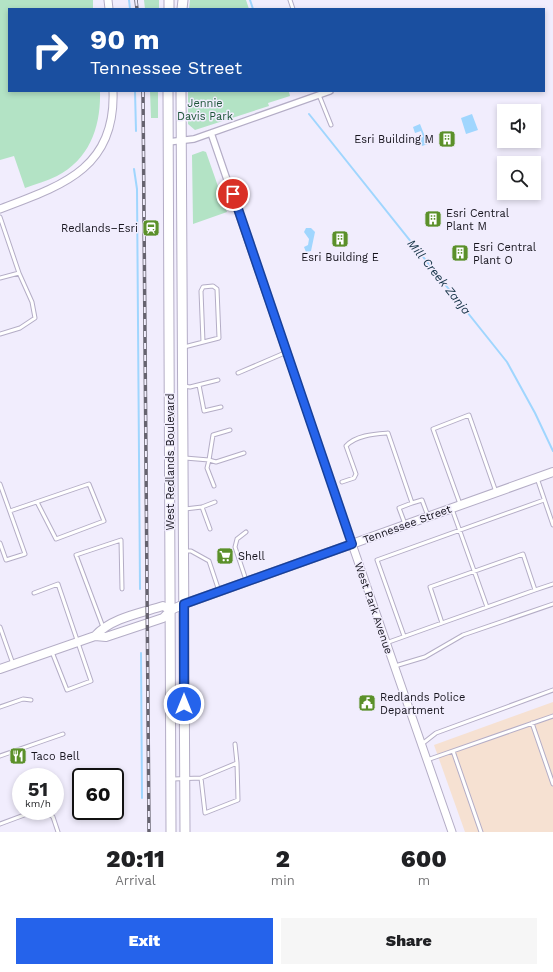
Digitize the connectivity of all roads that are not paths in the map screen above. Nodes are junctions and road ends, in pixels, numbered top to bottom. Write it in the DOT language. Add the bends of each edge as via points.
graph roads {
  1 [pos="113,92"];
  2 [pos="168,92"];
  3 [pos="181,92"];
  4 [pos="328,92"];
  5 [pos="320,95"];
  6 [pos="331,125"];
  7 [pos="211,133"];
  8 [pos="182,141"];
  9 [pos="168,142"];
  10 [pos="0,209"];
  11 [pos="0,217"];
  12 [pos="2,227"];
  13 [pos="19,273"];
  14 [pos="0,278"];
  15 [pos="0,334"];
  16 [pos="203,342"];
  17 [pos="182,348"];
  18 [pos="287,352"];
  19 [pos="238,373"];
  20 [pos="218,380"];
  21 [pos="199,385"];
  22 [pos="183,386"];
  23 [pos="221,407"];
  24 [pos="230,430"];
  25 [pos="244,453"];
  26 [pos="183,458"];
  27 [pos="208,460"];
  28 [pos="553,472"];
  29 [pos="537,478"];
  30 [pos="342,482"];
  31 [pos="0,484"];
  32 [pos="214,486"];
  33 [pos="496,492"];
  34 [pos="544,500"];
  35 [pos="37,502"];
  36 [pos="215,502"];
  37 [pos="412,503"];
  38 [pos="460,505"];
  39 [pos="202,507"];
  40 [pos="451,508"];
  41 [pos="183,509"];
  42 [pos="10,511"];
  43 [pos="428,516"];
  44 [pos="405,524"];
  45 [pos="553,525"];
  46 [pos="210,529"];
  47 [pos="460,530"];
  48 [pos="246,532"];
  49 [pos="0,543"];
  50 [pos="352,544"];
  51 [pos="184,551"];
  52 [pos="475,572"];
  53 [pos="247,582"];
  54 [pos="553,584"];
  55 [pos="122,589"];
  56 [pos="536,590"];
  57 [pos="219,591"];
  58 [pos="34,593"];
  59 [pos="184,604"];
  60 [pos="553,604"];
  61 [pos="487,607"];
  62 [pos="171,610"];
  63 [pos="442,623"];
  64 [pos="0,626"];
  65 [pos="103,627"];
  66 [pos="95,636"];
  67 [pos="404,636"];
  68 [pos="4,638"];
  69 [pos="0,639"];
  70 [pos="77,641"];
  71 [pos="386,643"];
  72 [pos="52,650"];
  73 [pos="13,664"];
  74 [pos="394,666"];
  75 [pos="0,669"];
  76 [pos="553,690"];
  77 [pos="31,700"];
  78 [pos="0,707"];
  79 [pos="553,716"];
  80 [pos="532,724"];
  81 [pos="62,734"];
  82 [pos="235,744"];
  83 [pos="422,744"];
  84 [pos="454,751"];
  85 [pos="0,756"];
  86 [pos="427,760"];
  87 [pos="236,763"];
  88 [pos="201,778"];
  89 [pos="171,779"];
  90 [pos="184,779"];
  91 [pos="553,784"];
  92 [pos="12,820"];
  93 [pos="54,820"];
  94 [pos="0,824"];
  95 [pos="58,832"];
  96 [pos="171,832"];
  97 [pos="185,832"];
  98 [pos="452,832"];
  99 [pos="482,832"];
  1 -- 10 [label="street" via="113,111 108,132 96,155 86,166 62,185"];
  2 -- 9 [label="main road, West Redlands Boulevard"];
  3 -- 8 [label="main road, West Redlands Boulevard"];
  4 -- 5 [label="street"];
  5 -- 6 [label="lane"];
  5 -- 7 [label="street"];
  7 -- 8 [label="street"];
  7 -- 18 [label="street, West Park Avenue"];
  8 -- 9 [label="street"];
  8 -- 17 [label="main road, West Redlands Boulevard"];
  9 -- 62 [label="main road, West Redlands Boulevard"];
  11 -- 12 [label="lane"];
  12 -- 13 [label="lane"];
  13 -- 14 [label="lane"];
  13 -- 15 [label="lane" via="32,302 35,318 20,328"];
  16 -- 16 [label="lane" via="219,338 217,289 213,286 203,287 200,291"];
  16 -- 17 [label="lane"];
  17 -- 22 [label="main road, West Redlands Boulevard"];
  18 -- 19 [label="lane"];
  18 -- 50 [label="street, West Park Avenue"];
  20 -- 21 [label="lane"];
  21 -- 22 [label="lane"];
  21 -- 23 [label="lane" via="204,411"];
  22 -- 26 [label="main road, West Redlands Boulevard"];
  24 -- 27 [label="lane" via="213,435"];
  25 -- 27 [label="lane" via="216,462"];
  26 -- 27 [label="lane"];
  26 -- 41 [label="main road, West Redlands Boulevard"];
  27 -- 32 [label="lane" via="207,468"];
  28 -- 29 [label="main road, Tennessee Street"];
  29 -- 33 [label="main road, Tennessee Street"];
  29 -- 34 [label="lane"];
  30 -- 37 [label="lane" via="354,478 356,474 346,446 350,442 376,433 388,434"];
  31 -- 42 [label="lane"];
  33 -- 38 [label="main road, Tennessee Street"];
  33 -- 38 [label="lane" via="469,415 433,428"];
  34 -- 45 [label="lane"];
  34 -- 47 [label="lane"];
  35 -- 35 [label="lane" via="56,539 104,521 89,484"];
  35 -- 42 [label="lane"];
  36 -- 39 [label="lane"];
  37 -- 43 [label="lane" via="422,500"];
  37 -- 44 [label="lane" via="399,508"];
  38 -- 40 [label="main road, Tennessee Street"];
  39 -- 41 [label="lane"];
  39 -- 46 [label="lane"];
  40 -- 43 [label="main road, Tennessee Street"];
  40 -- 47 [label="lane"];
  41 -- 51 [label="main road, West Redlands Boulevard"];
  42 -- 49 [label="lane" via="25,554 6,560"];
  43 -- 44 [label="main road, Tennessee Street"];
  44 -- 50 [label="main road, Tennessee Street"];
  47 -- 52 [label="lane"];
  47 -- 67 [label="lane" via="377,560"];
  48 -- 53 [label="lane" via="237,539 235,547"];
  50 -- 53 [label="main road, Tennessee Street"];
  50 -- 71 [label="street, West Park Avenue"];
  51 -- 57 [label="lane" via="191,551 209,561"];
  51 -- 59 [label="main road, West Redlands Boulevard"];
  52 -- 56 [label="lane" via="522,554"];
  52 -- 61 [label="lane"];
  52 -- 63 [label="lane" via="430,587"];
  53 -- 57 [label="main road, Tennessee Street"];
  54 -- 56 [label="lane"];
  55 -- 65 [label="lane" via="121,540 76,555"];
  56 -- 61 [label="lane"];
  57 -- 59 [label="main road, Tennessee Street"];
  58 -- 70 [label="lane" via="58,584"];
  59 -- 62 [label="main road, Tennessee Street"];
  59 -- 90 [label="main road, West Redlands Boulevard"];
  60 -- 74 [label="lane" via="463,635 425,657"];
  61 -- 63 [label="lane"];
  62 -- 65 [label="main road, Tennessee Street" via="163,606"];
  62 -- 66 [label="main road, Tennessee Street" via="163,618 106,637"];
  62 -- 89 [label="main road, West Redlands Boulevard"];
  63 -- 67 [label="lane"];
  64 -- 68 [label="lane"];
  65 -- 66 [label="main road, Tennessee Street"];
  66 -- 70 [label="main road, Tennessee Street"];
  67 -- 71 [label="lane"];
  68 -- 69 [label="lane"];
  68 -- 73 [label="lane"];
  70 -- 72 [label="main road, Tennessee Street"];
  70 -- 72 [label="lane" via="91,681 67,690"];
  71 -- 74 [label="street, West Park Avenue"];
  72 -- 73 [label="main road, Tennessee Street"];
  73 -- 75 [label="main road, Tennessee Street"];
  74 -- 83 [label="street, West Park Avenue"];
  76 -- 83 [label="lane" via="436,733"];
  77 -- 78 [label="lane" via="24,699"];
  79 -- 80 [label="lane"];
  80 -- 84 [label="lane"];
  80 -- 91 [label="lane"];
  81 -- 85 [label="lane"];
  82 -- 87 [label="lane"];
  83 -- 86 [label="street, West Park Avenue"];
  84 -- 86 [label="lane"];
  84 -- 99 [label="lane"];
  86 -- 98 [label="street, West Park Avenue"];
  87 -- 88 [label="lane"];
  87 -- 88 [label="lane" via="238,800 205,813"];
  88 -- 90 [label="lane"];
  89 -- 90 [label="lane"];
  89 -- 96 [label="main road, West Redlands Boulevard"];
  90 -- 97 [label="main road, West Redlands Boulevard"];
  92 -- 94 [label="lane"];
  93 -- 95 [label="lane"];
}
